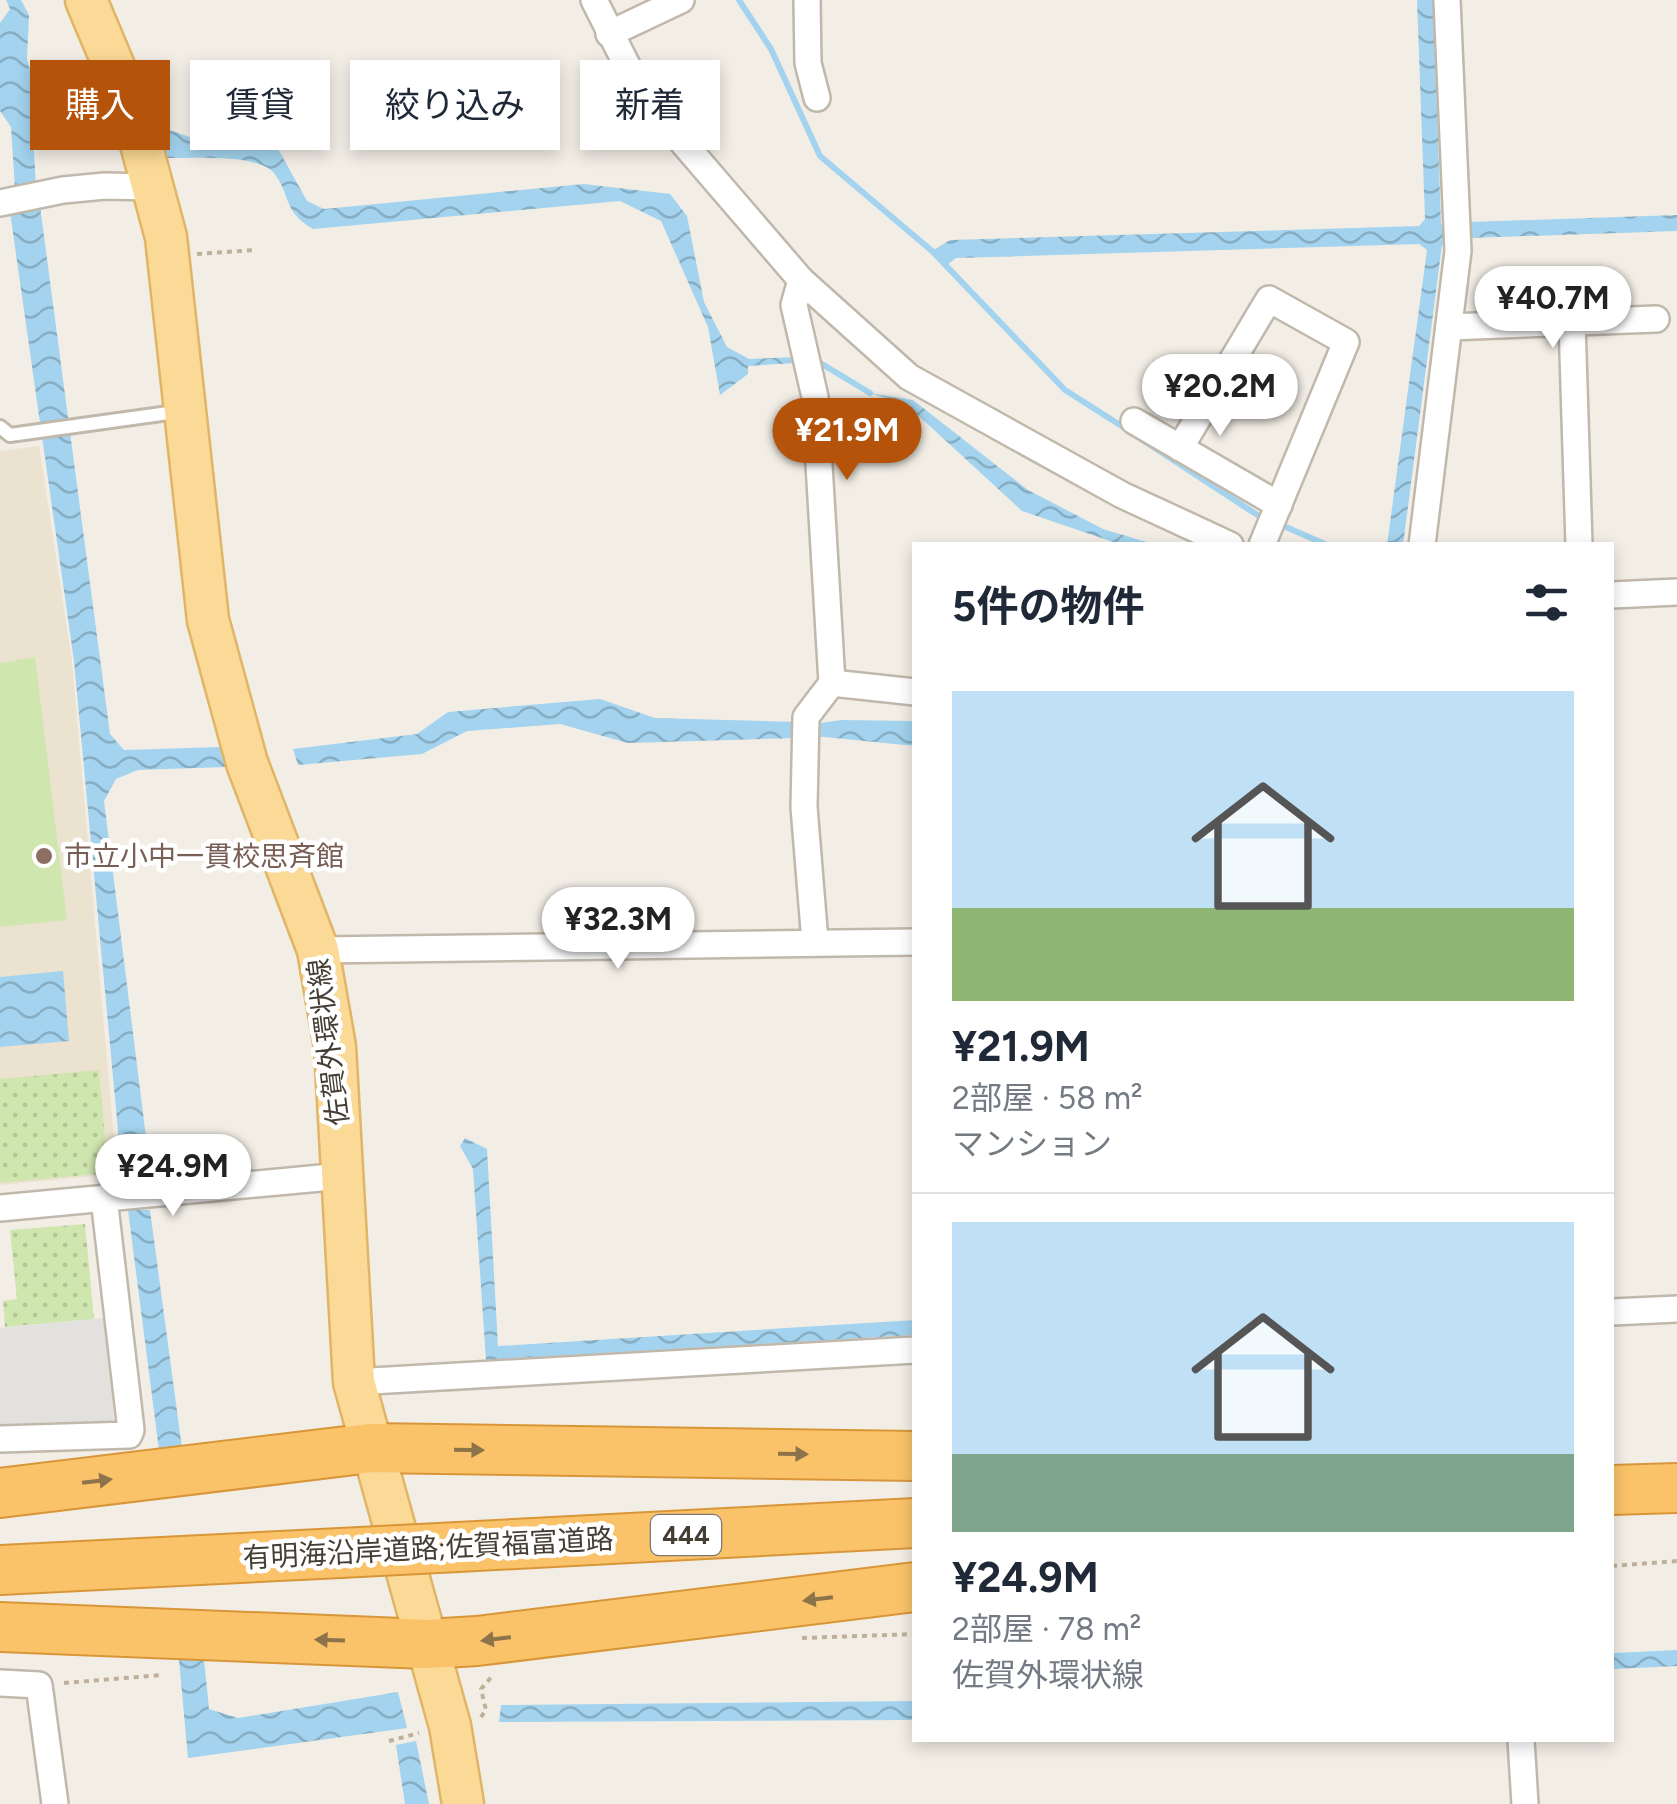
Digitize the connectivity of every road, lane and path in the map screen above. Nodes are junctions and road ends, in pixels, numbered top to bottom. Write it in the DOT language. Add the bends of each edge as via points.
graph roads {
  1 [pos="86,0"];
  2 [pos="594,0"];
  3 [pos="681,0"];
  4 [pos="806,0"];
  5 [pos="1447,0"];
  6 [pos="609,34"];
  7 [pos="817,98"];
  8 [pos="152,187"];
  9 [pos="0,203"];
  10 [pos="255,250"];
  11 [pos="168,256"];
  12 [pos="801,280"];
  13 [pos="1656,319"];
  14 [pos="1572,322"];
  15 [pos="1449,326"];
  16 [pos="185,411"];
  17 [pos="1134,421"];
  18 [pos="0,426"];
  19 [pos="1180,448"];
  20 [pos="1279,505"];
  21 [pos="1224,542"];
  22 [pos="1263,542"];
  23 [pos="1422,542"];
  24 [pos="1579,542"];
  25 [pos="1677,592"];
  26 [pos="1614,595"];
  27 [pos="832,683"];
  28 [pos="912,692"];
  29 [pos="815,942"];
  30 [pos="912,942"];
  31 [pos="318,950"];
  32 [pos="342,1176"];
  33 [pos="104,1198"];
  34 [pos="0,1208"];
  35 [pos="1677,1308"];
  36 [pos="1614,1312"];
  37 [pos="912,1350"];
  38 [pos="354,1382"];
  39 [pos="0,1439"];
  40 [pos="371,1448"];
  41 [pos="912,1456"];
  42 [pos="1677,1488"];
  43 [pos="1614,1490"];
  44 [pos="0,1493"];
  45 [pos="912,1523"];
  46 [pos="1677,1561"];
  47 [pos="1614,1566"];
  48 [pos="0,1570"];
  49 [pos="912,1587"];
  50 [pos="0,1627"];
  51 [pos="427,1644"];
  52 [pos="162,1676"];
  53 [pos="0,1683"];
  54 [pos="39,1685"];
  55 [pos="1521,1742"];
  56 [pos="56,1804"];
  57 [pos="463,1804"];
  58 [pos="1525,1804"];
  1 -- 8 [label="main road, 佐賀外環状線" via="132,107"];
  2 -- 6 [label="street"];
  3 -- 6 [label="street"];
  4 -- 7 [label="street" via="808,64"];
  5 -- 15 [label="street" via="1458,251"];
  6 -- 12 [label="street" via="642,95"];
  8 -- 9 [label="street" via="63,190"];
  8 -- 11 [label="main road, 佐賀外環状線"];
  10 -- 11 [label="path"];
  11 -- 16 [label="main road, 佐賀外環状線"];
  12 -- 21 [label="street" via="909,377 1122,495"];
  12 -- 27 [label="street" via="794,305 815,398"];
  13 -- 14 [label="street"];
  14 -- 15 [label="street"];
  14 -- 24 [label="street"];
  15 -- 23 [label="street"];
  16 -- 18 [label="lane" via="10,435"];
  16 -- 31 [label="main road, 佐賀外環状線" via="208,620 247,763"];
  17 -- 19 [label="street"];
  19 -- 20 [label="street"];
  19 -- 20 [label="street" via="1268,299 1346,342"];
  20 -- 22 [label="street"];
  25 -- 26 [label="street"];
  27 -- 28 [label="street"];
  27 -- 29 [label="street" via="806,717 804,807"];
  29 -- 30 [label="street"];
  29 -- 31 [label="street"];
  31 -- 32 [label="main road, 佐賀外環状線" via="335,1047"];
  32 -- 33 [label="street"];
  32 -- 38 [label="main road, 佐賀外環状線"];
  33 -- 34 [label="street"];
  33 -- 39 [label="street" via="129,1435"];
  35 -- 36 [label="street"];
  37 -- 38 [label="street"];
  38 -- 40 [label="main road, 佐賀外環状線"];
  40 -- 41 [label="highway, one-way"];
  44 -- 40 [label="highway, one-way"];
  40 -- 51 [label="main road, 佐賀外環状線"];
  42 -- 43 [label="highway"];
  45 -- 48 [label="highway, 有明海沿岸道路;佐賀福富道路 / 444, bridge"];
  46 -- 47 [label="path"];
  49 -- 51 [label="highway, one-way"];
  51 -- 50 [label="highway, one-way"];
  51 -- 57 [label="main road, 佐賀外環状線"];
  52 -- 54 [label="path"];
  53 -- 54 [label="street"];
  54 -- 56 [label="street"];
  55 -- 58 [label="street"];
}
